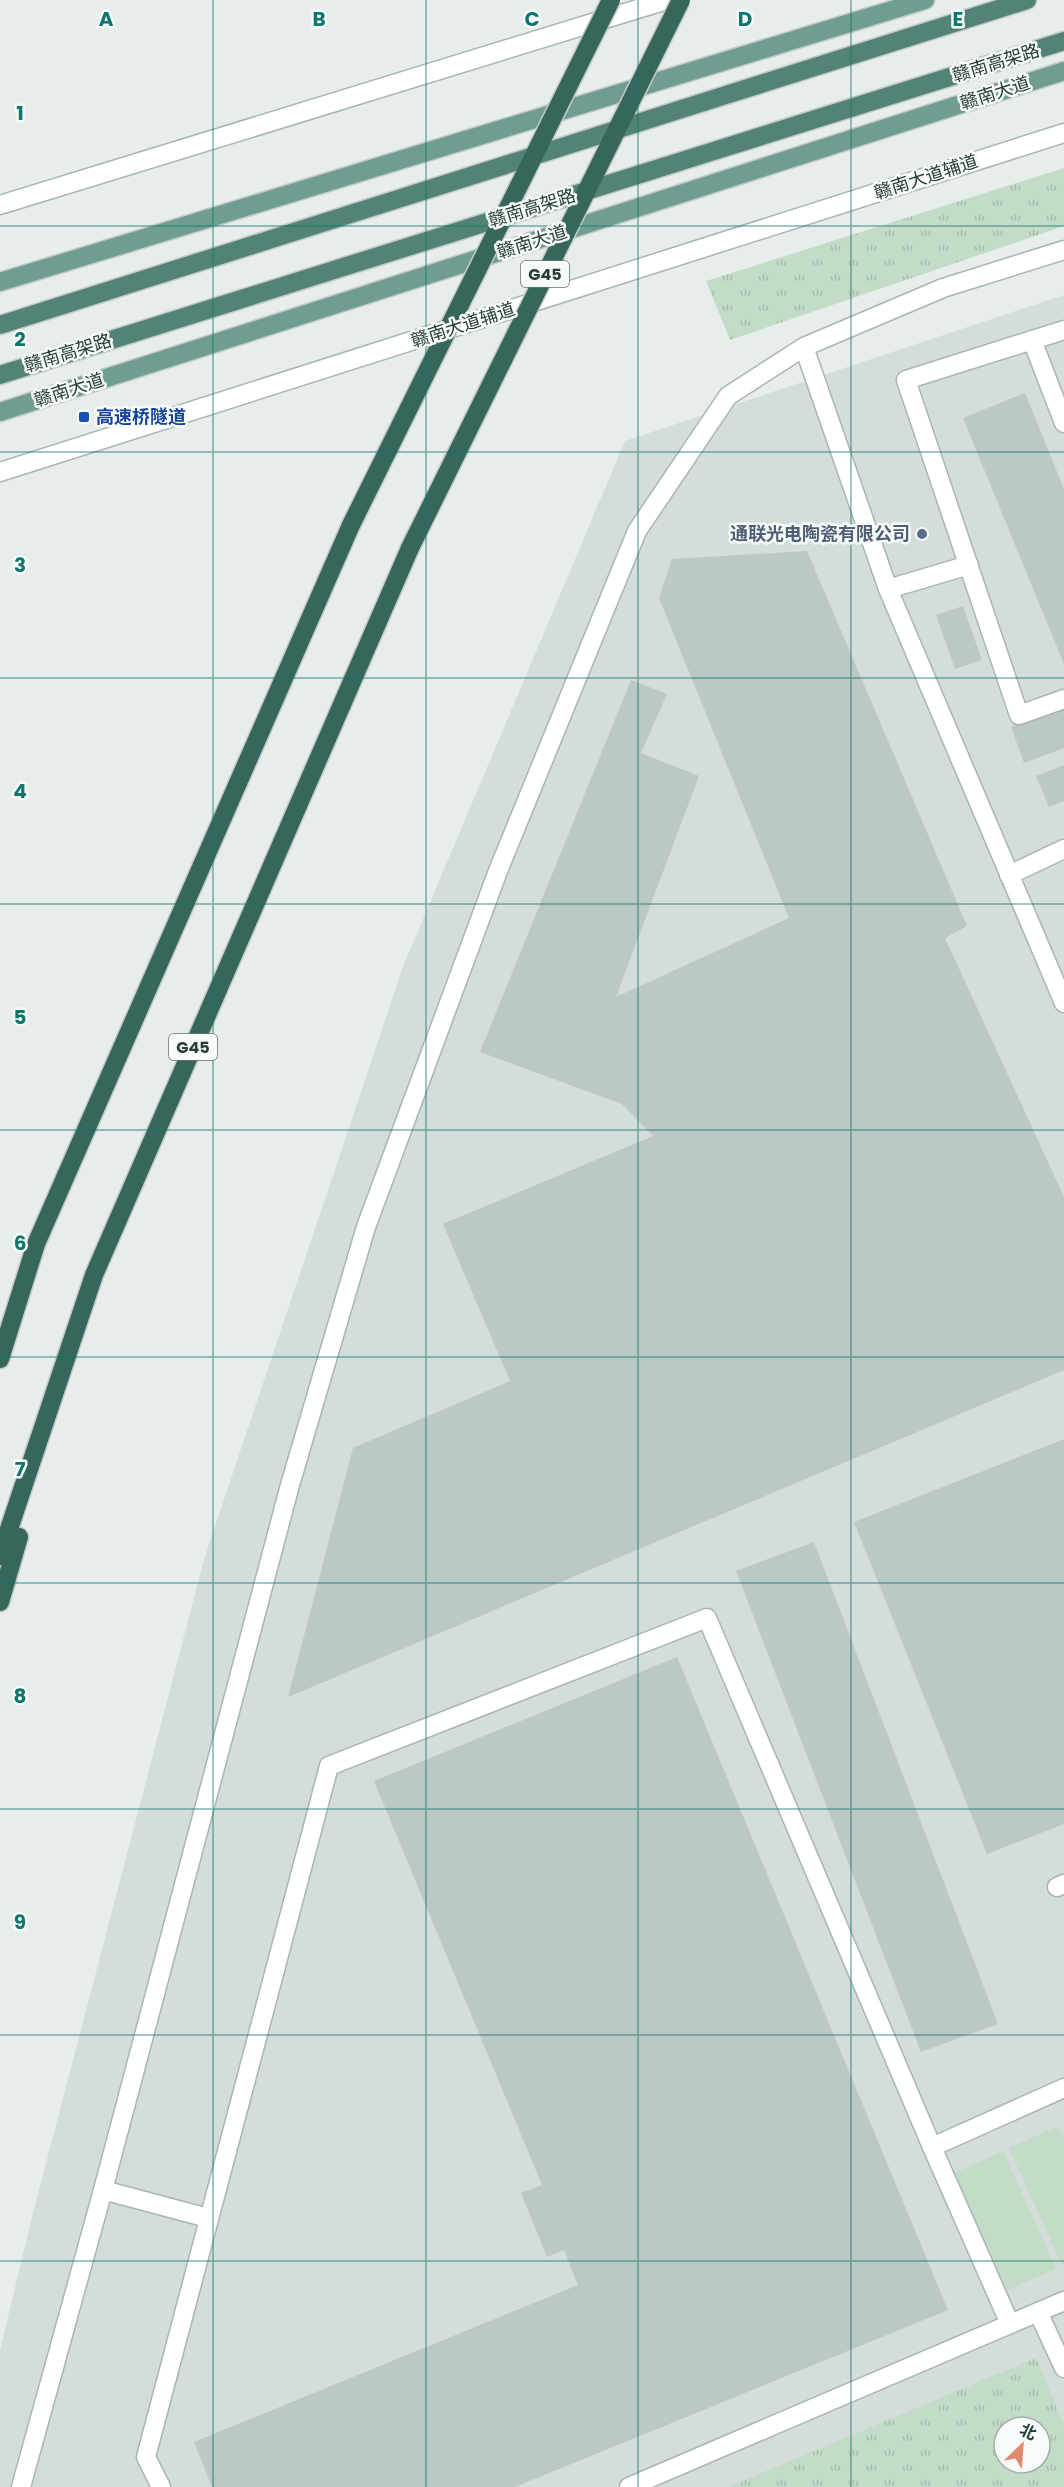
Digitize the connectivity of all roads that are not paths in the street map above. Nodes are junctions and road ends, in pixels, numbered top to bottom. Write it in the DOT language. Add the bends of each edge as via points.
graph roads {
  1 [pos="611,0"];
  2 [pos="668,0"];
  3 [pos="681,0"];
  4 [pos="925,0"];
  5 [pos="1027,0"];
  6 [pos="1064,41"];
  7 [pos="1064,71"];
  8 [pos="1064,133"];
  9 [pos="0,205"];
  10 [pos="1064,250"];
  11 [pos="0,282"];
  12 [pos="0,325"];
  13 [pos="1064,330"];
  14 [pos="1032,340"];
  15 [pos="804,347"];
  16 [pos="0,375"];
  17 [pos="0,412"];
  18 [pos="1064,423"];
  19 [pos="0,472"];
  20 [pos="969,565"];
  21 [pos="888,589"];
  22 [pos="1064,699"];
  23 [pos="1064,849"];
  24 [pos="1009,875"];
  25 [pos="1064,1003"];
  26 [pos="36,1245"];
  27 [pos="94,1275"];
  28 [pos="0,1334"];
  29 [pos="0,1359"];
  30 [pos="0,1556"];
  31 [pos="0,1602"];
  32 [pos="1064,2088"];
  33 [pos="932,2147"];
  34 [pos="103,2190"];
  35 [pos="208,2218"];
  36 [pos="1064,2301"];
  37 [pos="1038,2312"];
  38 [pos="1010,2324"];
  39 [pos="1064,2368"];
  40 [pos="21,2487"];
  41 [pos="161,2487"];
  42 [pos="629,2487"];
  1 -- 26 [label="highway, bridge" via="351,525"];
  2 -- 9 [label="street"];
  3 -- 27 [label="highway, G45, bridge" via="410,548"];
  4 -- 11 [label="main road"];
  5 -- 12 [label="highway, bridge"];
  6 -- 16 [label="highway, 赣南高架路, bridge"];
  7 -- 17 [label="main road, 赣南大道"];
  8 -- 19 [label="street, 赣南大道辅道"];
  10 -- 15 [label="street" via="943,288"];
  13 -- 14 [label="street"];
  14 -- 18 [label="street"];
  14 -- 20 [label="street" via="906,380"];
  15 -- 21 [label="street"];
  15 -- 34 [label="street" via="728,396 637,531 498,871 366,1227 290,1485"];
  20 -- 21 [label="street"];
  20 -- 22 [label="street" via="1019,715"];
  21 -- 24 [label="street"];
  23 -- 24 [label="street"];
  24 -- 25 [label="street"];
  26 -- 28 [label="highway"];
  26 -- 29 [label="highway"];
  27 -- 30 [label="highway, G45"];
  27 -- 31 [label="highway"];
  32 -- 33 [label="street"];
  33 -- 35 [label="street" via="707,1618 329,1766"];
  33 -- 38 [label="street"];
  34 -- 35 [label="street"];
  34 -- 40 [label="street"];
  35 -- 41 [label="street" via="146,2457"];
  36 -- 37 [label="street"];
  37 -- 38 [label="street"];
  37 -- 39 [label="street"];
  38 -- 42 [label="street"];
}
